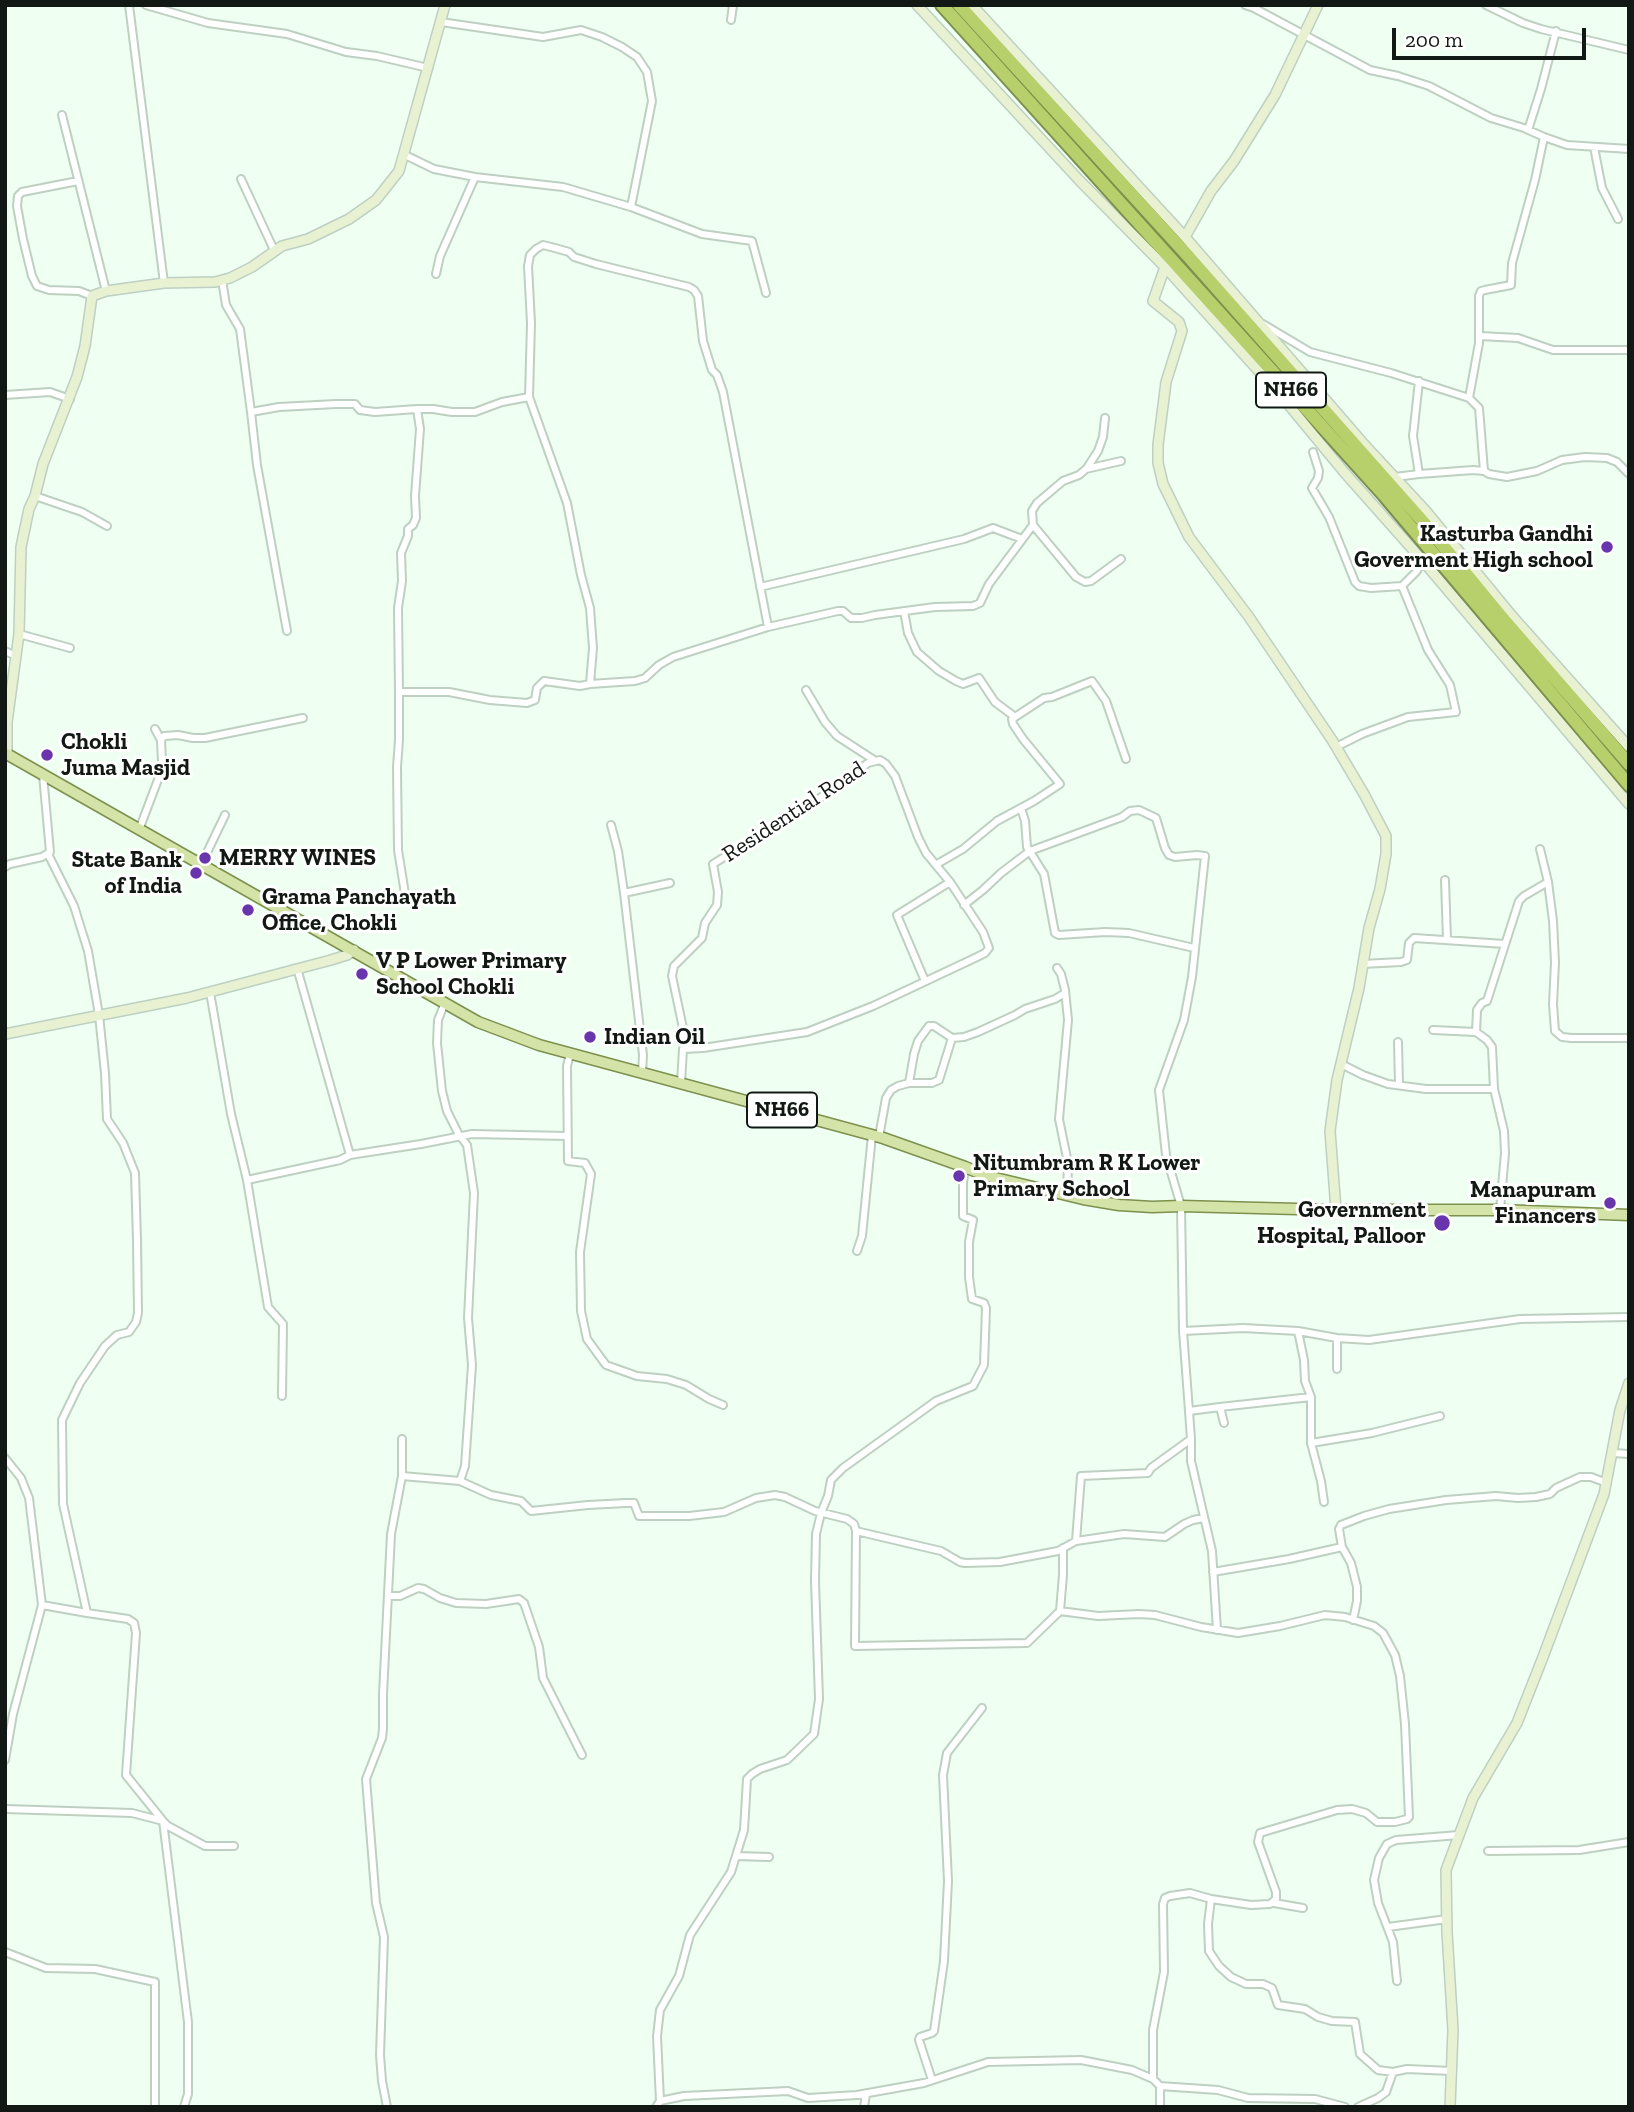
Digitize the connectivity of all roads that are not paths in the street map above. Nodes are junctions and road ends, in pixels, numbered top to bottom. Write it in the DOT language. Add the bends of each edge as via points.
graph roads {
  1 [pos="129,5"];
  2 [pos="146,5"];
  3 [pos="445,5"];
  4 [pos="733,5"];
  5 [pos="917,5"];
  6 [pos="942,5"];
  7 [pos="959,5"];
  8 [pos="1245,5"];
  9 [pos="1318,5"];
  10 [pos="1486,5"];
  11 [pos="974,6"];
  12 [pos="731,20"];
  13 [pos="441,22"];
  14 [pos="1556,31"];
  15 [pos="1303,33"];
  16 [pos="1629,50"];
  17 [pos="428,68"];
  18 [pos="62,115"];
  19 [pos="1528,130"];
  20 [pos="1544,138"];
  21 [pos="1594,147"];
  22 [pos="1629,149"];
  23 [pos="405,155"];
  24 [pos="475,177"];
  25 [pos="241,179"];
  26 [pos="78,181"];
  27 [pos="18,184"];
  28 [pos="17,202"];
  29 [pos="631,207"];
  30 [pos="1618,219"];
  31 [pos="1185,237"];
  32 [pos="274,250"];
  33 [pos="1165,267"];
  34 [pos="436,274"];
  35 [pos="222,280"];
  36 [pos="164,283"];
  37 [pos="106,291"];
  38 [pos="766,293"];
  39 [pos="92,296"];
  40 [pos="1259,322"];
  41 [pos="1479,336"];
  42 [pos="1629,351"];
  43 [pos="1419,381"];
  44 [pos="5,395"];
  45 [pos="529,397"];
  46 [pos="1469,398"];
  47 [pos="70,399"];
  48 [pos="417,408"];
  49 [pos="251,412"];
  50 [pos="1105,418"];
  51 [pos="1313,452"];
  52 [pos="1121,461"];
  53 [pos="1086,469"];
  54 [pos="1484,471"];
  55 [pos="1419,474"];
  56 [pos="1629,474"];
  57 [pos="1395,477"];
  58 [pos="35,496"];
  59 [pos="1033,525"];
  60 [pos="107,526"];
  61 [pos="1022,539"];
  62 [pos="1121,559"];
  63 [pos="1423,561"];
  64 [pos="1402,586"];
  65 [pos="760,587"];
  66 [pos="904,611"];
  67 [pos="768,627"];
  68 [pos="287,631"];
  69 [pos="19,634"];
  70 [pos="70,648"];
  71 [pos="10,653"];
  72 [pos="1091,671"];
  73 [pos="1092,681"];
  74 [pos="590,684"];
  75 [pos="806,690"];
  76 [pos="399,692"];
  77 [pos="1015,717"];
  78 [pos="303,718"];
  79 [pos="155,729"];
  80 [pos="1624,737"];
  81 [pos="161,740"];
  82 [pos="1336,747"];
  83 [pos="1629,747"];
  84 [pos="6,754"];
  85 [pos="879,758"];
  86 [pos="1126,759"];
  87 [pos="1629,764"];
  88 [pos="43,775"];
  89 [pos="1629,785"];
  90 [pos="1629,804"];
  91 [pos="1021,808"];
  92 [pos="225,815"];
  93 [pos="611,825"];
  94 [pos="139,830"];
  95 [pos="1540,849"];
  96 [pos="1030,851"];
  97 [pos="48,854"];
  98 [pos="937,864"];
  99 [pos="201,865"];
  100 [pos="5,867"];
  101 [pos="1445,880"];
  102 [pos="950,882"];
  103 [pos="1548,882"];
  104 [pos="670,883"];
  105 [pos="624,893"];
  106 [pos="406,900"];
  107 [pos="964,905"];
  108 [pos="1447,940"];
  109 [pos="1506,943"];
  110 [pos="1194,948"];
  111 [pos="354,950"];
  112 [pos="1363,964"];
  113 [pos="297,968"];
  114 [pos="1057,968"];
  115 [pos="925,981"];
  116 [pos="210,992"];
  117 [pos="1065,993"];
  118 [pos="444,1005"];
  119 [pos="99,1015"];
  120 [pos="1433,1030"];
  121 [pos="1476,1032"];
  122 [pos="5,1034"];
  123 [pos="952,1038"];
  124 [pos="1629,1038"];
  125 [pos="1398,1042"];
  126 [pos="687,1047"];
  127 [pos="570,1054"];
  128 [pos="1341,1064"];
  129 [pos="642,1072"];
  130 [pos="681,1083"];
  131 [pos="909,1083"];
  132 [pos="1399,1085"];
  133 [pos="1494,1089"];
  134 [pos="459,1135"];
  135 [pos="567,1136"];
  136 [pos="876,1136"];
  137 [pos="350,1155"];
  138 [pos="965,1167"];
  139 [pos="247,1180"];
  140 [pos="1067,1195"];
  141 [pos="1181,1206"];
  142 [pos="1336,1210"];
  143 [pos="1500,1210"];
  144 [pos="1629,1215"];
  145 [pos="858,1251"];
  146 [pos="1629,1317"];
  147 [pos="1183,1331"];
  148 [pos="1298,1331"];
  149 [pos="1337,1338"];
  150 [pos="1337,1369"];
  151 [pos="1629,1383"];
  152 [pos="282,1396"];
  153 [pos="1311,1397"];
  154 [pos="723,1405"];
  155 [pos="1220,1407"];
  156 [pos="1189,1411"];
  157 [pos="1440,1416"];
  158 [pos="1224,1423"];
  159 [pos="402,1438"];
  160 [pos="1191,1439"];
  161 [pos="1311,1443"];
  162 [pos="1613,1453"];
  163 [pos="1629,1454"];
  164 [pos="5,1458"];
  165 [pos="402,1476"];
  166 [pos="460,1481"];
  167 [pos="1607,1483"];
  168 [pos="1324,1502"];
  169 [pos="821,1513"];
  170 [pos="1205,1518"];
  171 [pos="856,1531"];
  172 [pos="1076,1541"];
  173 [pos="1342,1547"];
  174 [pos="1063,1548"];
  175 [pos="1213,1572"];
  176 [pos="389,1596"];
  177 [pos="42,1605"];
  178 [pos="1060,1611"];
  179 [pos="87,1613"];
  180 [pos="1353,1620"];
  181 [pos="1217,1630"];
  182 [pos="982,1708"];
  183 [pos="582,1755"];
  184 [pos="5,1759"];
  185 [pos="5,1809"];
  186 [pos="163,1821"];
  187 [pos="1459,1835"];
  188 [pos="1629,1842"];
  189 [pos="234,1846"];
  190 [pos="1488,1851"];
  191 [pos="736,1856"];
  192 [pos="769,1857"];
  193 [pos="1211,1899"];
  194 [pos="1274,1903"];
  195 [pos="1303,1908"];
  196 [pos="1447,1919"];
  197 [pos="1388,1927"];
  198 [pos="5,1952"];
  199 [pos="1397,1980"];
  200 [pos="1451,2071"];
  201 [pos="1393,2073"];
  202 [pos="1153,2079"];
  203 [pos="932,2080"];
  204 [pos="1160,2087"];
  205 [pos="866,2094"];
  206 [pos="658,2104"];
  207 [pos="155,2106"];
  208 [pos="184,2107"];
  209 [pos="387,2107"];
  210 [pos="864,2107"];
  211 [pos="1160,2107"];
  212 [pos="1345,2107"];
  213 [pos="1359,2107"];
  214 [pos="1450,2107"];
  1 -- 36 [label="street"];
  2 -- 17 [label="street" via="208,23 287,34 346,52"];
  3 -- 13 [label="main road"];
  4 -- 12 [label="street"];
  5 -- 33 [label="main road"];
  6 -- 89 [label="highway, NH66" via="1384,495"];
  7 -- 87 [label="highway, NH66" via="1426,524"];
  8 -- 15 [label="street"];
  9 -- 15 [label="main road"];
  10 -- 14 [label="street" via="1523,23"];
  11 -- 31 [label="main road"];
  13 -- 17 [label="main road"];
  13 -- 29 [label="street" via="543,37 581,30 637,57 648,72 652,102"];
  14 -- 16 [label="street"];
  14 -- 19 [label="street"];
  15 -- 19 [label="street" via="1370,70 1415,80 1491,118"];
  15 -- 31 [label="main road" via="1275,95"];
  17 -- 23 [label="main road"];
  18 -- 26 [label="street"];
  19 -- 20 [label="street"];
  20 -- 21 [label="street"];
  20 -- 41 [label="street" via="1512,263 1511,285 1481,291"];
  21 -- 22 [label="street"];
  21 -- 30 [label="street" via="1602,188"];
  23 -- 24 [label="street" via="434,169"];
  23 -- 32 [label="main road" via="390,185 376,200 308,239"];
  24 -- 29 [label="street" via="563,187"];
  24 -- 34 [label="street"];
  25 -- 32 [label="street"];
  26 -- 28 [label="street" via="30,189 18,196"];
  26 -- 37 [label="street"];
  27 -- 28 [label="street"];
  28 -- 39 [label="street" via="37,286"];
  29 -- 38 [label="street" via="702,234 752,241"];
  31 -- 40 [label="main road"];
  32 -- 35 [label="main road"];
  33 -- 63 [label="main road"];
  33 -- 82 [label="main road" via="1153,300 1179,322 1182,331 1166,382 1158,454 1163,484 1189,537"];
  35 -- 36 [label="main road"];
  35 -- 49 [label="street" via="226,305 240,329"];
  36 -- 37 [label="main road"];
  37 -- 39 [label="main road"];
  39 -- 47 [label="main road" via="85,346"];
  40 -- 43 [label="street" via="1310,352"];
  40 -- 57 [label="main road"];
  41 -- 42 [label="street" via="1518,338 1553,349"];
  41 -- 46 [label="street"];
  43 -- 46 [label="street"];
  43 -- 55 [label="street" via="1413,436"];
  44 -- 47 [label="street" via="50,392"];
  45 -- 48 [label="street" via="475,412"];
  45 -- 65 [label="street" via="528,266 536,249 543,245 555,248 694,290 703,341 723,392"];
  45 -- 74 [label="street" via="567,503 590,608"];
  46 -- 54 [label="street" via="1479,408"];
  47 -- 58 [label="main road"];
  48 -- 49 [label="street" via="375,412 360,410 355,404 336,404"];
  48 -- 76 [label="street" via="416,519 401,553"];
  49 -- 68 [label="street"];
  50 -- 53 [label="street" via="1098,451"];
  51 -- 64 [label="street" via="1319,471 1312,488 1355,582 1371,588"];
  52 -- 53 [label="street"];
  53 -- 59 [label="street" via="1037,503"];
  54 -- 55 [label="street"];
  54 -- 56 [label="street" via="1507,477 1585,457 1607,458"];
  55 -- 57 [label="street"];
  57 -- 80 [label="main road" via="1513,617"];
  58 -- 60 [label="street"];
  58 -- 69 [label="main road" via="21,547"];
  59 -- 61 [label="street"];
  59 -- 62 [label="street" via="1085,582"];
  61 -- 65 [label="street" via="993,528 964,539"];
  61 -- 66 [label="street" via="980,603"];
  63 -- 64 [label="street"];
  63 -- 90 [label="main road"];
  64 -- 82 [label="street" via="1428,650 1450,685 1456,712 1408,717"];
  65 -- 67 [label="street"];
  66 -- 67 [label="street" via="851,618 838,611"];
  66 -- 77 [label="street" via="917,652 963,684 979,678 995,702"];
  67 -- 74 [label="street" via="673,657 645,678"];
  69 -- 70 [label="street"];
  69 -- 71 [label="main road"];
  71 -- 84 [label="main road"];
  72 -- 73 [label="street"];
  73 -- 77 [label="street" via="1044,698"];
  73 -- 86 [label="street" via="1106,701"];
  74 -- 76 [label="street" via="544,681 535,700 527,703 449,692"];
  75 -- 85 [label="street" via="837,736"];
  76 -- 106 [label="street" via="398,850"];
  77 -- 91 [label="street" via="1013,724 1060,783"];
  78 -- 81 [label="street" via="205,738 178,735"];
  79 -- 81 [label="street"];
  80 -- 83 [label="main road"];
  81 -- 94 [label="street" via="162,762"];
  82 -- 112 [label="main road" via="1386,836"];
  84 -- 88 [label="main road, NH66"];
  85 -- 98 [label="street, Residential Road" via="895,776 918,837"];
  85 -- 126 [label="street, Residential Road" via="713,864 717,905 702,938 674,966 672,976"];
  88 -- 94 [label="main road, NH66"];
  88 -- 97 [label="street"];
  91 -- 96 [label="street"];
  91 -- 98 [label="street"];
  92 -- 99 [label="street"];
  93 -- 105 [label="street"];
  94 -- 99 [label="main road, NH66"];
  95 -- 103 [label="street"];
  96 -- 107 [label="street"];
  96 -- 110 [label="street" via="1044,874 1055,933 1129,933"];
  96 -- 110 [label="street" via="1130,811 1146,812 1159,823 1169,855 1205,856"];
  97 -- 100 [label="street"];
  97 -- 119 [label="street" via="74,906"];
  98 -- 102 [label="street, Residential Road"];
  99 -- 111 [label="main road, NH66"];
  101 -- 108 [label="street"];
  102 -- 107 [label="street, Residential Road"];
  102 -- 115 [label="street" via="897,915"];
  103 -- 109 [label="street" via="1519,901"];
  103 -- 124 [label="street" via="1555,1031 1572,1038"];
  104 -- 105 [label="street"];
  105 -- 129 [label="street"];
  107 -- 115 [label="street, Residential Road" via="989,947"];
  108 -- 109 [label="street"];
  108 -- 112 [label="street" via="1414,938 1407,960"];
  109 -- 121 [label="street" via="1488,1001 1477,1010"];
  110 -- 141 [label="street" via="1184,1020 1159,1090 1166,1155"];
  111 -- 113 [label="main road"];
  111 -- 118 [label="main road, NH66"];
  112 -- 128 [label="main road"];
  113 -- 116 [label="main road"];
  113 -- 137 [label="street"];
  114 -- 117 [label="street"];
  115 -- 126 [label="street" via="807,1032"];
  116 -- 119 [label="main road"];
  116 -- 139 [label="street"];
  117 -- 123 [label="street" via="978,1032"];
  117 -- 140 [label="street" via="1068,1038 1059,1119 1068,1163"];
  118 -- 127 [label="main road, NH66" via="504,1033"];
  118 -- 134 [label="street" via="437,1044 442,1091"];
  119 -- 122 [label="main road"];
  119 -- 179 [label="street" via="107,1119 135,1173 138,1313 129,1332 105,1346 62,1420 63,1504"];
  120 -- 121 [label="street"];
  121 -- 133 [label="street" via="1492,1047"];
  123 -- 131 [label="street" via="939,1080"];
  123 -- 131 [label="street" via="934,1026 927,1028 914,1054"];
  125 -- 132 [label="street"];
  126 -- 130 [label="street" via="682,1052"];
  127 -- 129 [label="main road, NH66"];
  127 -- 135 [label="street"];
  128 -- 132 [label="street"];
  128 -- 142 [label="main road" via="1330,1132"];
  129 -- 130 [label="main road, NH66"];
  130 -- 136 [label="main road, NH66"];
  131 -- 136 [label="street" via="891,1090 886,1098"];
  132 -- 133 [label="street"];
  133 -- 143 [label="street" via="1504,1131"];
  134 -- 135 [label="street"];
  134 -- 137 [label="street"];
  134 -- 166 [label="street" via="467,1145 474,1193 468,1318 472,1364"];
  135 -- 154 [label="street" via="568,1161 585,1163 591,1174 580,1252 581,1311 587,1339 606,1365 686,1385"];
  136 -- 138 [label="main road, NH66"];
  136 -- 145 [label="street"];
  137 -- 139 [label="street"];
  138 -- 140 [label="main road, NH66"];
  138 -- 169 [label="street" via="963,1216 973,1220 972,1299 986,1308 984,1365 974,1386 936,1401 844,1468 831,1480"];
  139 -- 152 [label="street" via="268,1307 283,1324"];
  140 -- 141 [label="main road, NH66" via="1119,1205"];
  141 -- 142 [label="main road, NH66"];
  141 -- 147 [label="street"];
  142 -- 143 [label="main road, NH66"];
  143 -- 144 [label="main road, NH66"];
  146 -- 149 [label="street" via="1521,1319 1387,1339"];
  147 -- 148 [label="street"];
  147 -- 156 [label="street"];
  148 -- 149 [label="street"];
  148 -- 153 [label="street"];
  149 -- 150 [label="street"];
  151 -- 162 [label="main road"];
  153 -- 155 [label="street"];
  153 -- 161 [label="street"];
  155 -- 156 [label="street"];
  155 -- 158 [label="street"];
  156 -- 160 [label="street"];
  157 -- 161 [label="street"];
  159 -- 165 [label="street"];
  160 -- 170 [label="street" via="1191,1461"];
  160 -- 172 [label="street" via="1148,1473 1081,1476"];
  161 -- 168 [label="street"];
  162 -- 163 [label="street"];
  162 -- 167 [label="main road"];
  164 -- 177 [label="street" via="29,1498"];
  165 -- 166 [label="street"];
  165 -- 176 [label="street" via="391,1534"];
  166 -- 169 [label="street" via="521,1501 531,1511 634,1503 639,1516 689,1516 724,1512 775,1495"];
  167 -- 173 [label="street" via="1580,1477 1536,1497 1446,1500 1371,1513 1341,1525"];
  167 -- 187 [label="main road" via="1517,1723 1473,1797"];
  169 -- 171 [label="street" via="851,1521"];
  169 -- 191 [label="street" via="815,1564 819,1699 814,1734 787,1760 747,1779 744,1830"];
  170 -- 172 [label="street" via="1165,1536 1124,1534"];
  170 -- 175 [label="street"];
  171 -- 174 [label="street" via="941,1551 965,1563 1000,1562"];
  171 -- 178 [label="street" via="855,1646 1027,1643"];
  172 -- 174 [label="street"];
  173 -- 175 [label="street"];
  173 -- 180 [label="street" via="1357,1587"];
  174 -- 178 [label="street"];
  175 -- 181 [label="street"];
  176 -- 183 [label="street" via="418,1588 456,1603 519,1599 524,1603 539,1647 543,1678"];
  176 -- 209 [label="street" via="382,1738 366,1779 376,1903 384,1937 380,2055"];
  177 -- 179 [label="street"];
  177 -- 184 [label="street"];
  178 -- 181 [label="street" via="1089,1616 1155,1615"];
  179 -- 186 [label="street" via="134,1623 126,1775"];
  180 -- 181 [label="street" via="1325,1615 1254,1631"];
  180 -- 194 [label="street" via="1374,1626 1395,1656 1405,1724 1409,1816 1377,1822 1366,1813 1337,1810 1259,1833 1277,1896"];
  182 -- 203 [label="street" via="947,1753 943,1775 948,1881 944,1961 934,2031 919,2040"];
  185 -- 186 [label="street" via="132,1813"];
  186 -- 189 [label="street" via="205,1846"];
  186 -- 208 [label="street" via="188,2022"];
  187 -- 196 [label="main road" via="1446,1870"];
  187 -- 197 [label="street" via="1414,1837 1387,1844 1374,1880"];
  188 -- 190 [label="street" via="1578,1850"];
  191 -- 192 [label="street"];
  191 -- 206 [label="street" via="731,1872 690,1935 679,1976 660,2010"];
  193 -- 194 [label="street"];
  193 -- 201 [label="street" via="1209,1951 1219,1966 1246,1984 1272,1988 1278,2005 1332,2021 1355,2022 1360,2054 1378,2070"];
  193 -- 202 [label="street" via="1190,1893 1165,1898 1163,1904 1164,1972 1153,2030"];
  194 -- 195 [label="street"];
  196 -- 197 [label="street"];
  196 -- 200 [label="main road"];
  197 -- 199 [label="street"];
  198 -- 207 [label="street" via="46,1968 94,1969 155,1982"];
  200 -- 201 [label="street" via="1407,2069"];
  200 -- 214 [label="main road"];
  201 -- 213 [label="street" via="1386,2092"];
  202 -- 203 [label="street" via="1081,2060 988,2062"];
  202 -- 204 [label="street"];
  203 -- 205 [label="street"];
  204 -- 211 [label="street"];
  204 -- 212 [label="street" via="1218,2090 1248,2098 1315,2099"];
  205 -- 206 [label="street" via="808,2098 788,2091 684,2096"];
  205 -- 210 [label="street"];
}
